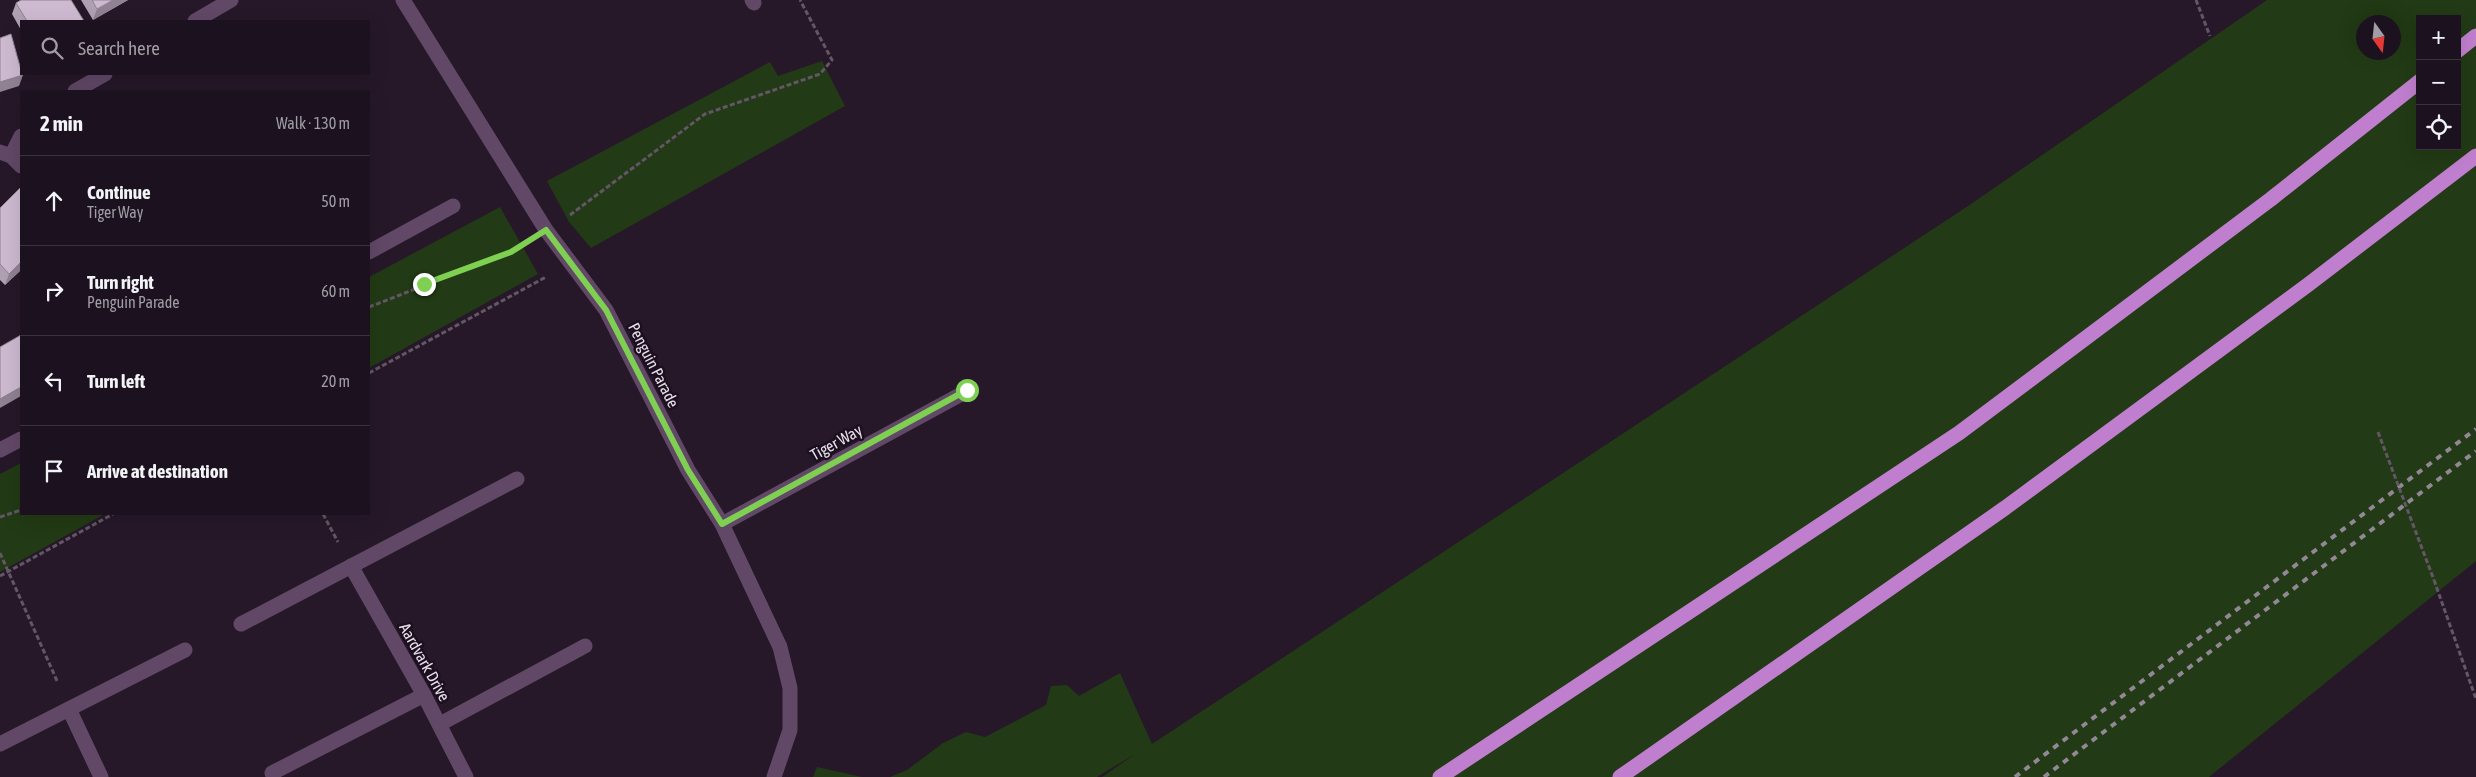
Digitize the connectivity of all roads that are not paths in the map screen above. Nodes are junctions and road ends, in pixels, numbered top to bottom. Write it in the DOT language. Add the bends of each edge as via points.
graph roads {
  1 [pos="231,0"];
  2 [pos="403,0"];
  3 [pos="197,20"];
  4 [pos="2476,36"];
  5 [pos="2461,48"];
  6 [pos="103,75"];
  7 [pos="2416,84"];
  8 [pos="77,90"];
  9 [pos="20,138"];
  10 [pos="2476,156"];
  11 [pos="11,158"];
  12 [pos="453,206"];
  13 [pos="370,251"];
  14 [pos="967,390"];
  15 [pos="20,440"];
  16 [pos="0,450"];
  17 [pos="517,479"];
  18 [pos="722,524"];
  19 [pos="351,566"];
  20 [pos="241,624"];
  21 [pos="585,646"];
  22 [pos="185,650"];
  23 [pos="424,695"];
  24 [pos="69,709"];
  25 [pos="440,724"];
  26 [pos="0,744"];
  27 [pos="272,773"];
  28 [pos="101,777"];
  29 [pos="466,777"];
  30 [pos="774,777"];
  31 [pos="1440,777"];
  32 [pos="1620,777"];
  1 -- 3 [label="street"];
  2 -- 18 [label="street, Penguin Parade" via="546,230 606,310 688,470"];
  4 -- 5 [label="highway"];
  6 -- 8 [label="street"];
  7 -- 31 [label="highway" via="2271,199 1959,433"];
  9 -- 11 [label="street"];
  10 -- 32 [label="highway" via="2301,290 2005,508"];
  12 -- 13 [label="street"];
  14 -- 18 [label="street, Tiger Way"];
  15 -- 16 [label="street"];
  17 -- 19 [label="street"];
  18 -- 30 [label="street, Penguin Parade" via="780,647 790,688 790,730"];
  19 -- 20 [label="street"];
  19 -- 23 [label="street, Aardvark Drive"];
  21 -- 25 [label="street"];
  22 -- 24 [label="street"];
  23 -- 25 [label="street, Aardvark Drive"];
  23 -- 27 [label="street"];
  24 -- 26 [label="street"];
  24 -- 28 [label="street"];
  25 -- 29 [label="street, Aardvark Drive"];
}
